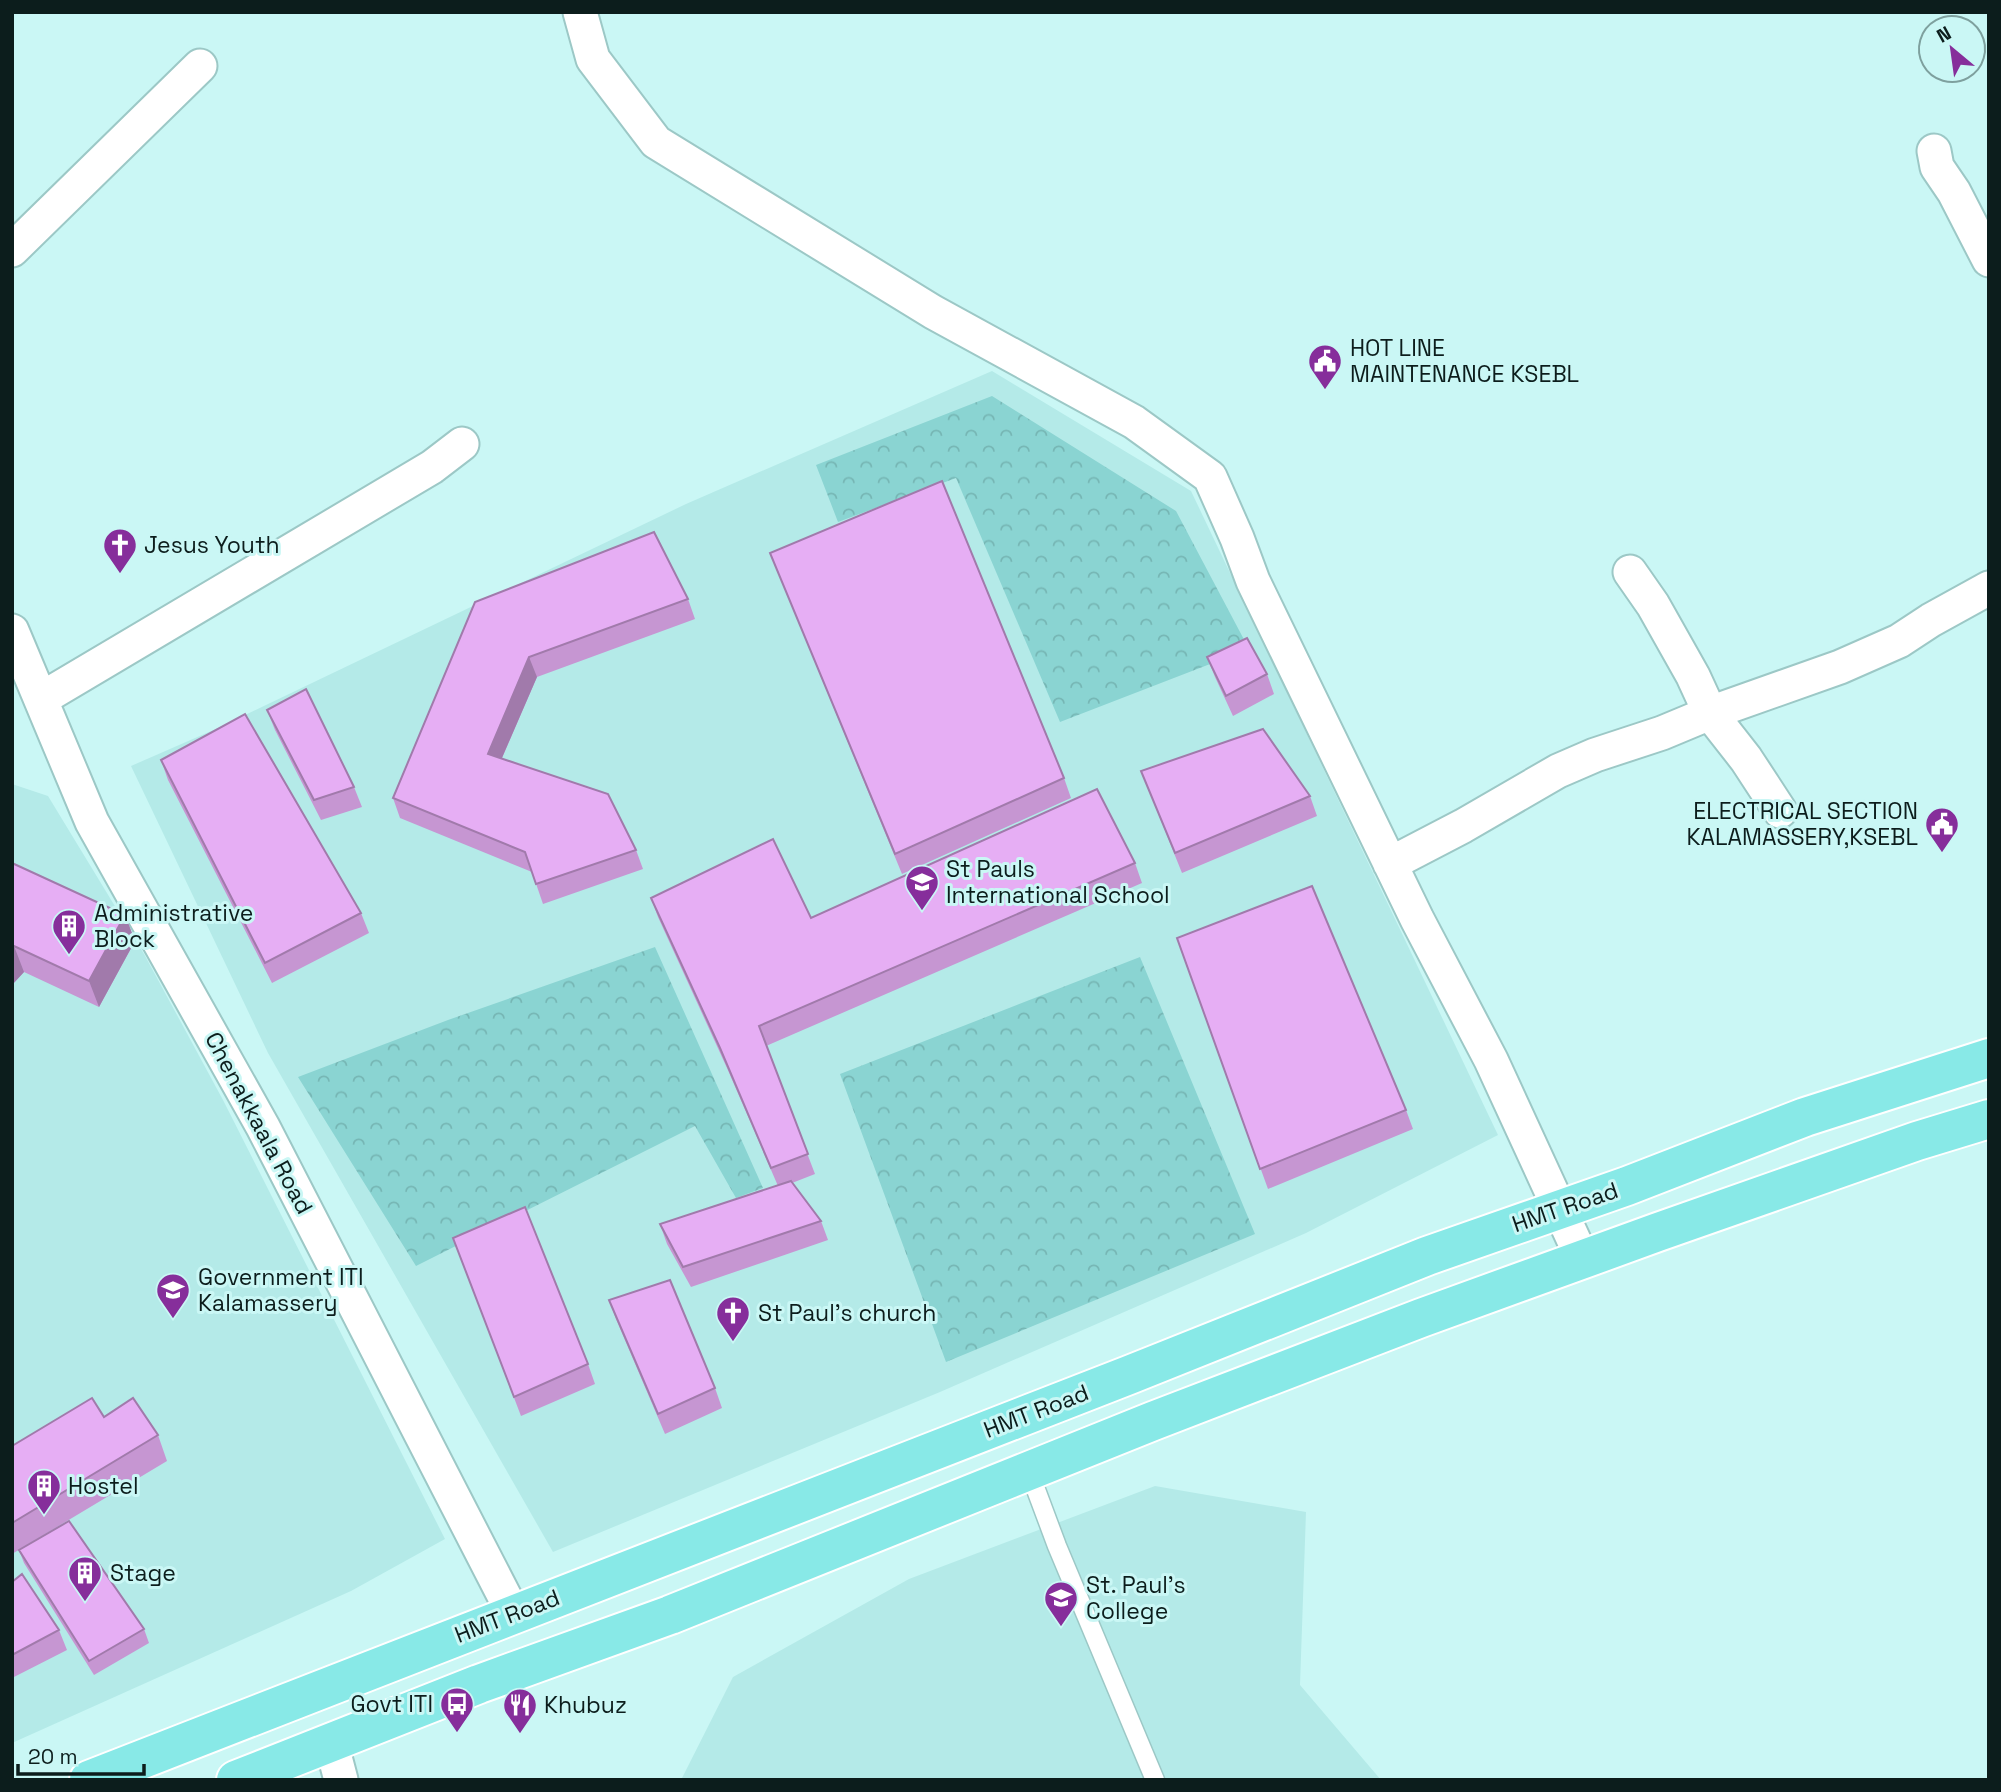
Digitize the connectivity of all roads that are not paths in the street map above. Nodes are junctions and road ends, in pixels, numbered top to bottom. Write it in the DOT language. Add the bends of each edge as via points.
graph roads {
  1 [pos="580,12"];
  2 [pos="200,66"];
  3 [pos="1934,151"];
  4 [pos="12,250"];
  5 [pos="1989,260"];
  6 [pos="462,443"];
  7 [pos="1630,572"];
  8 [pos="1989,587"];
  9 [pos="12,631"];
  10 [pos="41,699"];
  11 [pos="1710,713"];
  12 [pos="1780,811"];
  13 [pos="1390,864"];
  14 [pos="1989,1058"];
  15 [pos="1989,1119"];
  16 [pos="1560,1209"];
  17 [pos="1583,1260"];
  18 [pos="1029,1471"];
  19 [pos="657,1557"];
  20 [pos="513,1613"];
  21 [pos="670,1615"];
  22 [pos="331,1742"];
  23 [pos="89,1780"];
  24 [pos="236,1780"];
  25 [pos="341,1780"];
  26 [pos="1155,1780"];
  1 -- 13 [label="street" via="593,59 656,142 933,312 1134,422 1210,477 1253,580"];
  2 -- 4 [label="street"];
  3 -- 5 [label="street" via="1937,167"];
  6 -- 10 [label="street" via="432,467"];
  7 -- 11 [label="street" via="1658,614"];
  8 -- 11 [label="street" via="1875,651"];
  9 -- 10 [label="street, Chenakkaala Road"];
  10 -- 20 [label="street, Chenakkaala Road" via="92,822 263,1128"];
  11 -- 12 [label="street"];
  11 -- 13 [label="street" via="1558,771"];
  13 -- 16 [label="street" via="1491,1060"];
  14 -- 16 [label="main road, HMT Road" via="1805,1117"];
  15 -- 17 [label="main road"];
  16 -- 17 [label="street"];
  16 -- 19 [label="main road, HMT Road" via="1427,1256"];
  17 -- 18 [label="main road"];
  18 -- 21 [label="main road"];
  18 -- 26 [label="lane"];
  19 -- 20 [label="main road, HMT Road"];
  19 -- 21 [label="main road"];
  20 -- 23 [label="main road, HMT Road"];
  21 -- 22 [label="main road"];
  22 -- 24 [label="main road"];
  22 -- 25 [label="street"];
}
